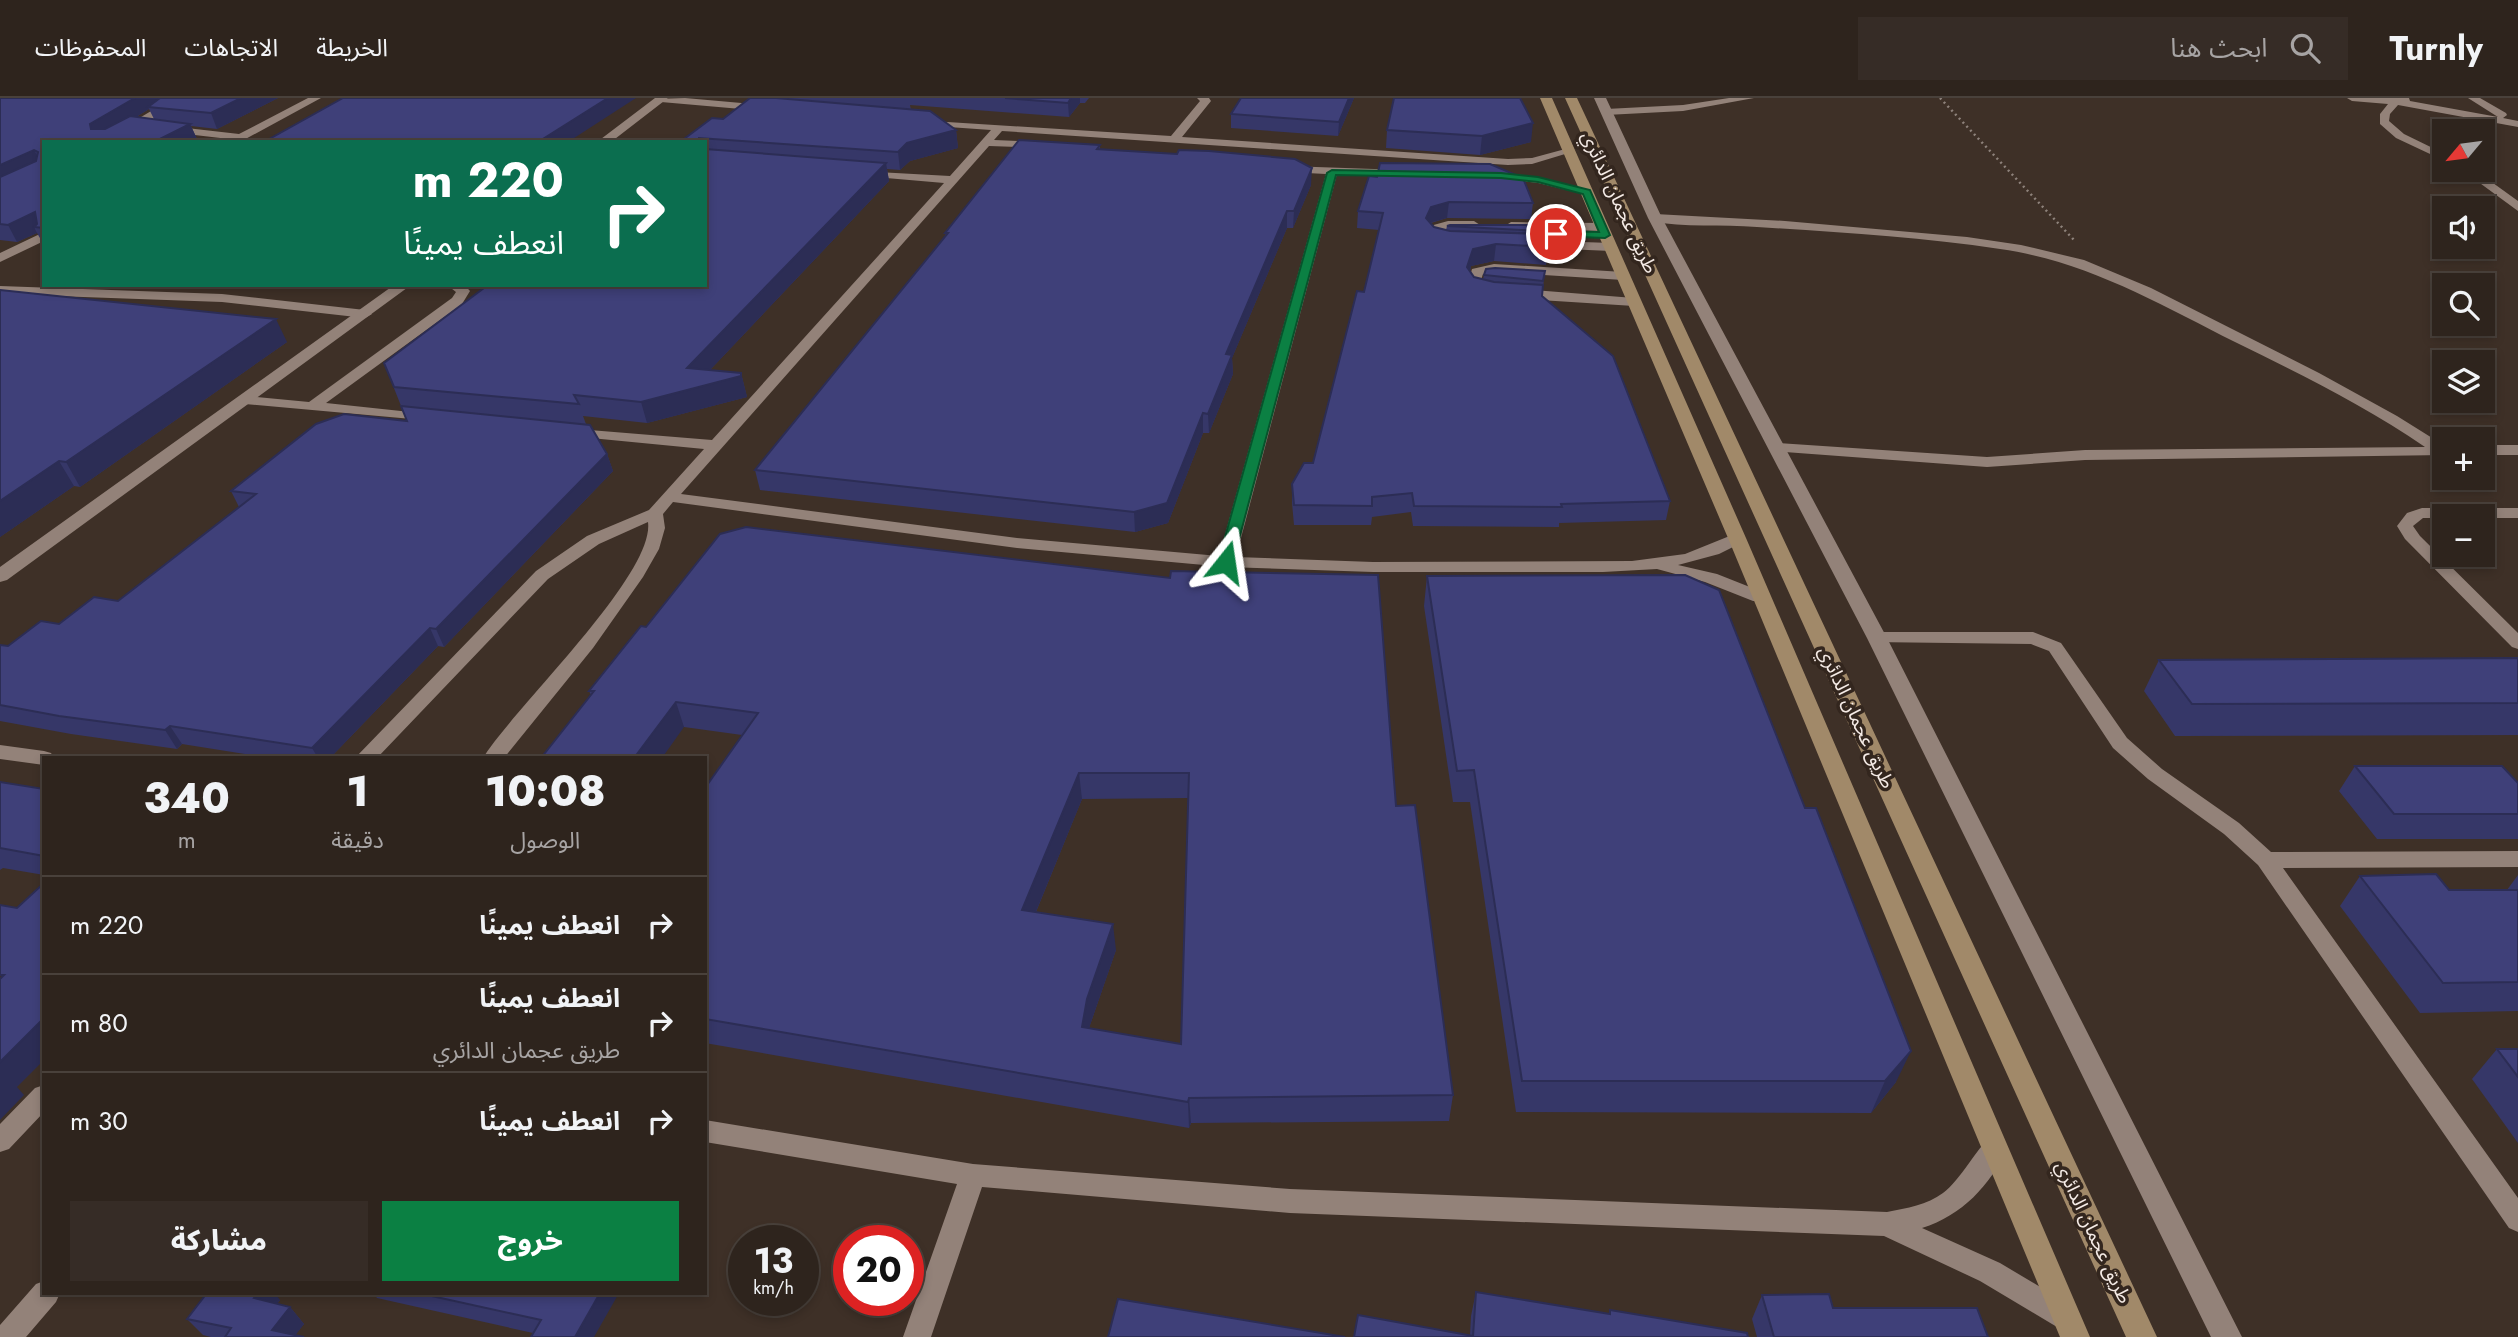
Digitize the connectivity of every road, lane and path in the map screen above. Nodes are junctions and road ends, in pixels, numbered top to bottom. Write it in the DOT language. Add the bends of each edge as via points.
graph roads {
  1 [pos="180,98"];
  2 [pos="316,98"];
  3 [pos="662,98"];
  4 [pos="1202,98"];
  5 [pos="1546,98"];
  6 [pos="1571,98"];
  7 [pos="1749,98"];
  8 [pos="1940,98"];
  9 [pos="2352,98"];
  10 [pos="2417,98"];
  11 [pos="2473,98"];
  12 [pos="720,101"];
  13 [pos="2395,101"];
  14 [pos="1603,105"];
  15 [pos="784,110"];
  16 [pos="905,120"];
  17 [pos="137,126"];
  18 [pos="999,128"];
  19 [pos="236,139"];
  20 [pos="1174,139"];
  21 [pos="108,140"];
  22 [pos="606,140"];
  23 [pos="986,144"];
  24 [pos="1051,147"];
  25 [pos="1569,151"];
  26 [pos="2432,152"];
  27 [pos="1280,168"];
  28 [pos="856,173"];
  29 [pos="1332,173"];
  30 [pos="1414,173"];
  31 [pos="1482,174"];
  32 [pos="953,180"];
  33 [pos="2484,182"];
  34 [pos="1587,192"];
  35 [pos="2518,207"];
  36 [pos="1655,218"];
  37 [pos="1433,233"];
  38 [pos="1606,236"];
  39 [pos="42,237"];
  40 [pos="1458,242"];
  41 [pos="1513,244"];
  42 [pos="0,258"];
  43 [pos="2075,261"];
  44 [pos="401,287"];
  45 [pos="456,287"];
  46 [pos="1629,289"];
  47 [pos="0,290"];
  48 [pos="365,314"];
  49 [pos="245,400"];
  50 [pos="313,406"];
  51 [pos="452,420"];
  52 [pos="549,429"];
  53 [pos="2432,443"];
  54 [pos="715,445"];
  55 [pos="1777,449"];
  56 [pos="2495,450"];
  57 [pos="2518,450"];
  58 [pos="2432,451"];
  59 [pos="668,497"];
  60 [pos="655,513"];
  61 [pos="2518,513"];
  62 [pos="1737,538"];
  63 [pos="1226,562"];
  64 [pos="1650,564"];
  65 [pos="0,576"];
  66 [pos="1759,597"];
  67 [pos="1877,638"];
  68 [pos="2518,643"];
  69 [pos="0,752"];
  70 [pos="367,756"];
  71 [pos="495,756"];
  72 [pos="42,758"];
  73 [pos="2518,859"];
  74 [pos="2266,860"];
  75 [pos="42,1097"];
  76 [pos="707,1131"];
  77 [pos="0,1141"];
  78 [pos="1995,1148"];
  79 [pos="973,1175"];
  80 [pos="2518,1220"];
  81 [pos="1887,1224"];
  82 [pos="44,1295"];
  83 [pos="2071,1328"];
  84 [pos="8,1337"];
  85 [pos="917,1337"];
  86 [pos="2142,1337"];
  87 [pos="2227,1337"];
  1 -- 17 [label="lane"];
  2 -- 19 [label="lane"];
  3 -- 12 [label="lane"];
  3 -- 22 [label="street"];
  4 -- 20 [label="lane" via="1206,101"];
  5 -- 25 [label="main road, طريق عجمان الدائري"];
  6 -- 86 [label="main road, طريق عجمان الدائري"];
  7 -- 14 [label="lane" via="1683,108"];
  8 -- 43 [label="path" via="2069,232 2076,247"];
  9 -- 13 [label="lane"];
  10 -- 13 [label="lane"];
  11 -- 13 [label="lane" via="2518,124"];
  12 -- 15 [label="lane"];
  13 -- 26 [label="lane" via="2383,117 2387,126"];
  14 -- 36 [label="street"];
  16 -- 18 [label="lane"];
  17 -- 19 [label="lane"];
  17 -- 21 [label="lane"];
  18 -- 20 [label="lane"];
  18 -- 23 [label="lane"];
  20 -- 25 [label="lane" via="1508,162"];
  23 -- 24 [label="lane"];
  23 -- 32 [label="lane"];
  25 -- 34 [label="main road, طريق عجمان الدائري"];
  27 -- 29 [label="lane"];
  28 -- 32 [label="lane"];
  29 -- 30 [label="lane"];
  29 -- 63 [label="lane"];
  31 -- 34 [label="lane" via="1538,180"];
  32 -- 54 [label="lane"];
  33 -- 35 [label="lane"];
  34 -- 38 [label="main road, طريق عجمان الدائري"];
  36 -- 43 [label="lane" via="1933,237"];
  36 -- 55 [label="street"];
  37 -- 38 [label="lane"];
  37 -- 38 [label="lane" via="1438,227 1453,225"];
  37 -- 40 [label="lane"];
  38 -- 41 [label="lane"];
  38 -- 46 [label="main road, طريق عجمان الدائري"];
  39 -- 42 [label="lane"];
  43 -- 53 [label="lane" via="2116,276 2344,391"];
  44 -- 48 [label="street"];
  45 -- 50 [label="lane" via="463,291 457,301"];
  46 -- 46 [label="lane" via="1499,269 1475,275 1478,289 1493,293"];
  46 -- 62 [label="main road, طريق عجمان الدائري"];
  47 -- 48 [label="lane" via="222,298"];
  48 -- 49 [label="street"];
  49 -- 50 [label="lane"];
  49 -- 65 [label="street"];
  50 -- 51 [label="lane"];
  52 -- 54 [label="lane"];
  54 -- 59 [label="lane"];
  55 -- 58 [label="lane" via="1987,462 2085,455"];
  55 -- 67 [label="street"];
  56 -- 57 [label="lane"];
  59 -- 60 [label="lane"];
  59 -- 63 [label="lane" via="1052,546"];
  60 -- 70 [label="lane" via="593,540 542,575"];
  60 -- 71 [label="lane" via="657,529 650,550 625,592"];
  61 -- 68 [label="lane" via="2422,513 2407,520 2405,526"];
  62 -- 64 [label="lane" via="1703,555"];
  62 -- 66 [label="main road, طريق عجمان الدائري"];
  63 -- 64 [label="lane" via="1370,568"];
  64 -- 66 [label="lane" via="1711,578"];
  66 -- 78 [label="main road, طريق عجمان الدائري"];
  67 -- 74 [label="lane" via="2021,637 2048,642 2132,755"];
  67 -- 87 [label="street"];
  69 -- 72 [label="lane"];
  73 -- 74 [label="lane"];
  74 -- 80 [label="lane"];
  75 -- 77 [label="lane"];
  76 -- 79 [label="lane"];
  78 -- 81 [label="lane" via="1965,1192 1945,1208"];
  78 -- 83 [label="main road, طريق عجمان الدائري"];
  79 -- 81 [label="lane" via="1290,1202"];
  79 -- 85 [label="lane"];
  81 -- 83 [label="lane" via="1990,1272"];
  82 -- 84 [label="lane"];
}
